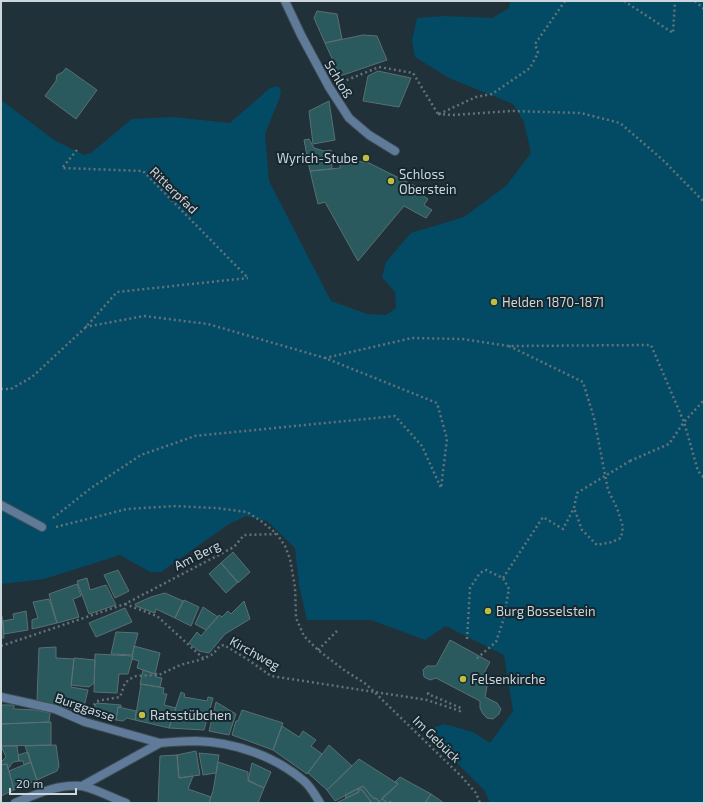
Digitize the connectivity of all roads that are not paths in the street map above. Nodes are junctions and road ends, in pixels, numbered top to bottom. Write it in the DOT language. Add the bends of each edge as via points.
graph roads {
  1 [pos="285,1"];
  2 [pos="395,151"];
  3 [pos="1,505"];
  4 [pos="42,527"];
  5 [pos="1,697"];
  6 [pos="160,743"];
  7 [pos="82,786"];
  8 [pos="15,803"];
  9 [pos="126,803"];
  10 [pos="320,803"];
  1 -- 2 [label="street, Schloß" via="300,35 349,118 369,135"];
  3 -- 4 [label="street"];
  5 -- 6 [label="street, Burggasse" via="55,709 85,722"];
  6 -- 7 [label="street"];
  6 -- 10 [label="street" via="212,742 251,752 281,766 304,781"];
  7 -- 8 [label="street" via="46,790"];
  7 -- 9 [label="street"];
}
